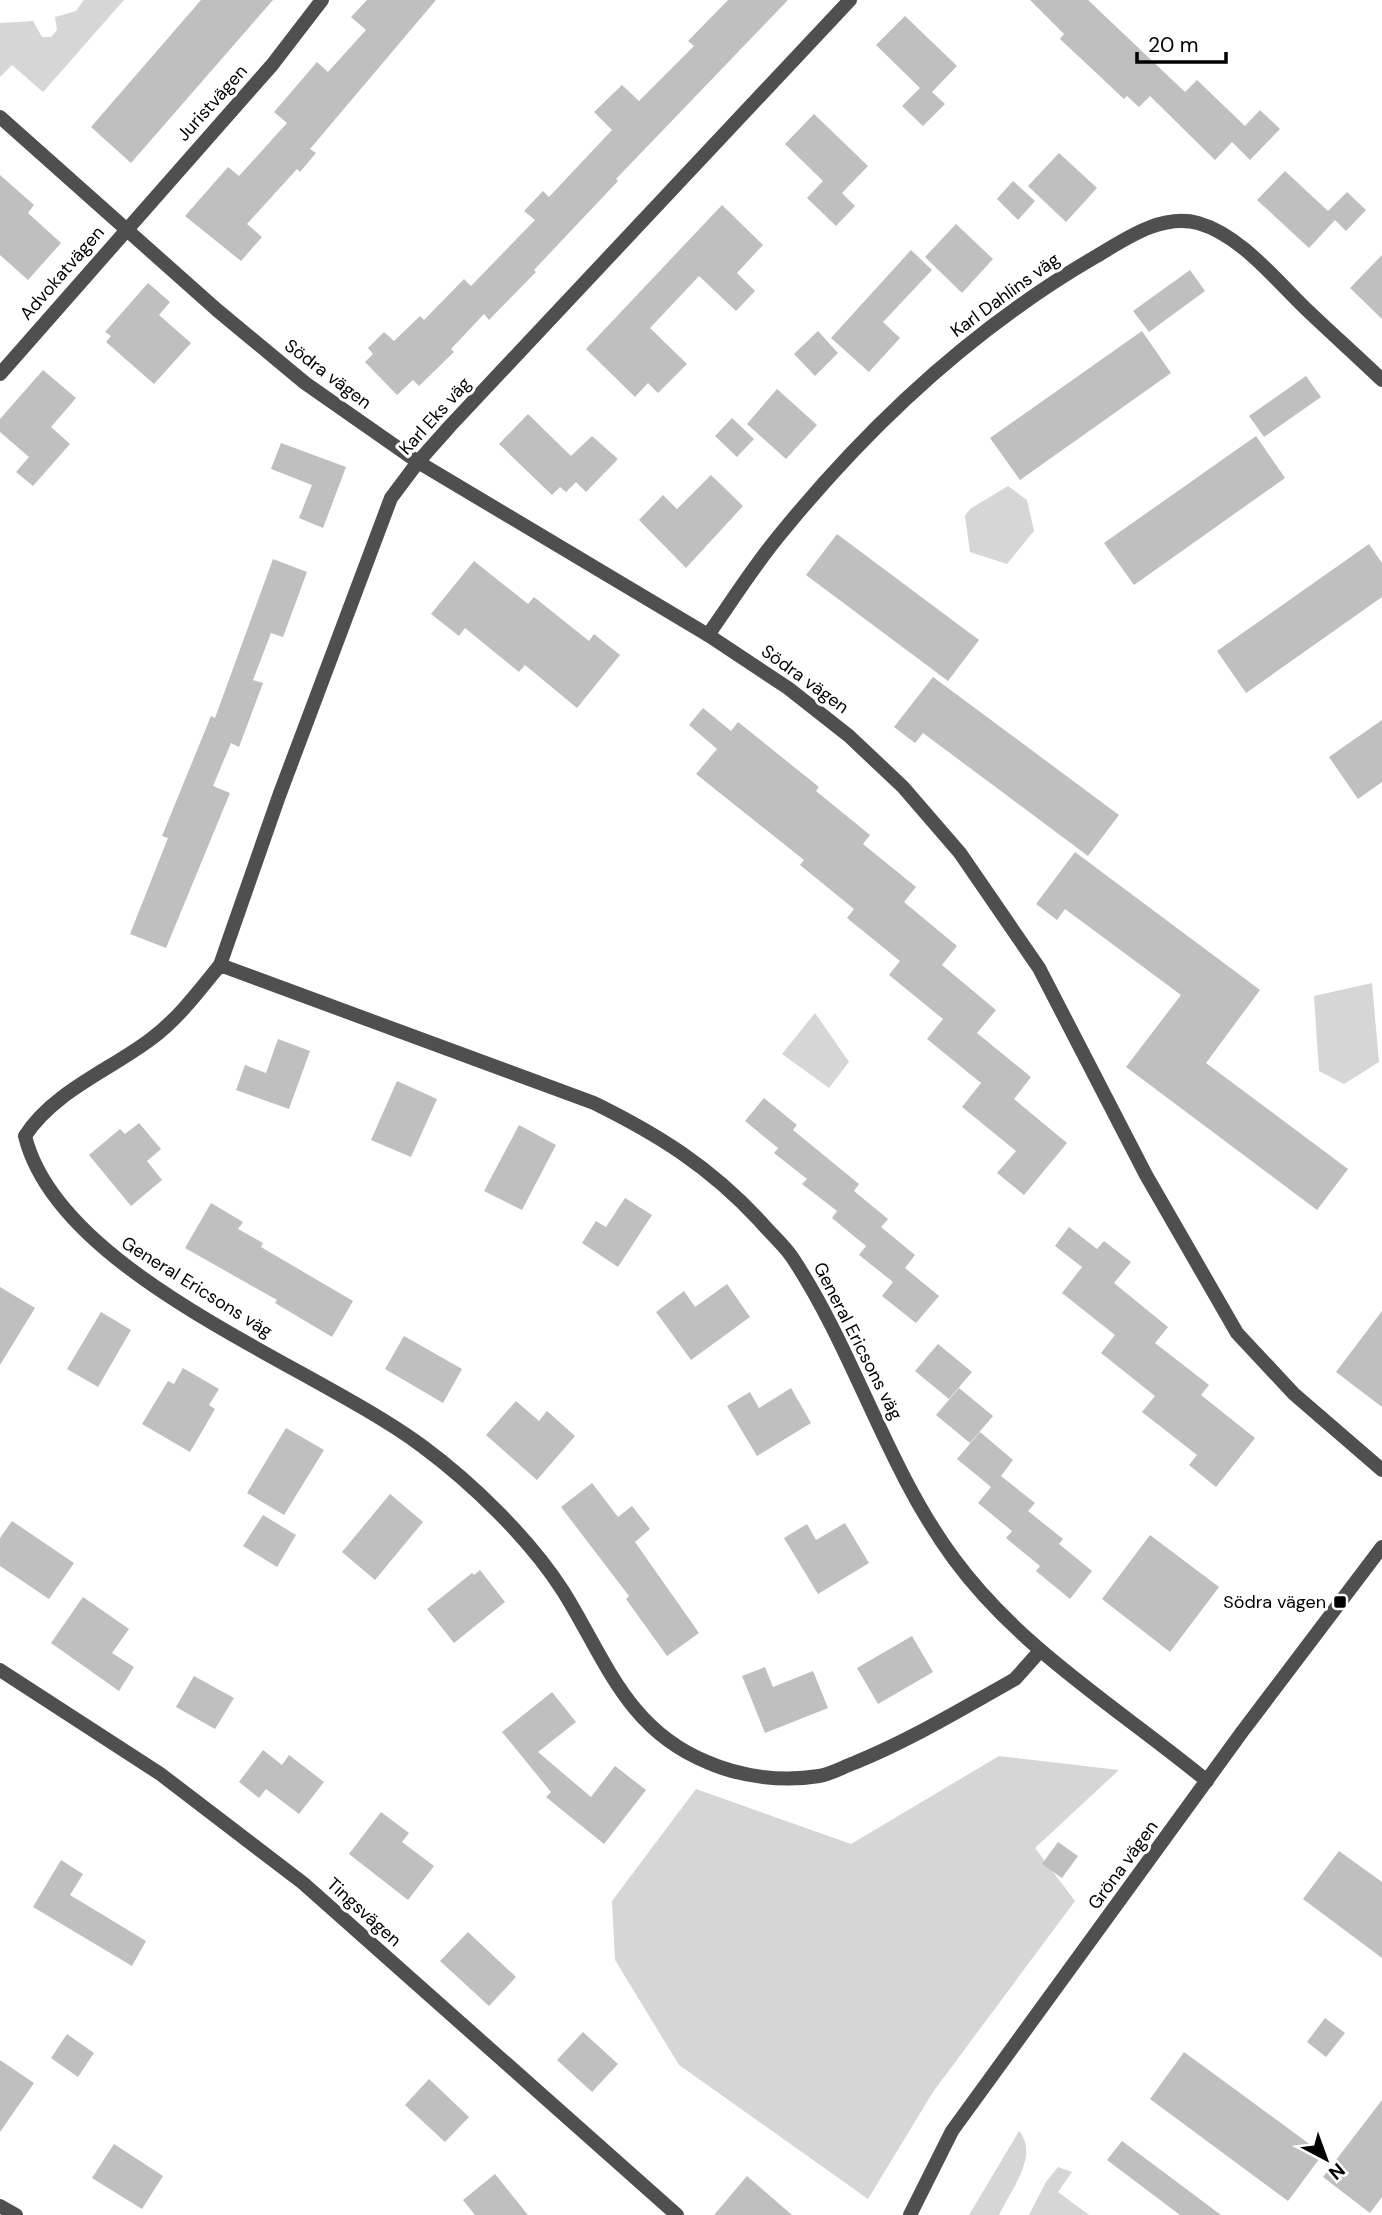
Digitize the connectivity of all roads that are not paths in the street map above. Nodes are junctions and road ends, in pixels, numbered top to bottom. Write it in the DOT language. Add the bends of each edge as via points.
graph roads {
  1 [pos="321,0"];
  2 [pos="850,0"];
  3 [pos="0,117"];
  4 [pos="127,228"];
  5 [pos="0,374"];
  6 [pos="1382,380"];
  7 [pos="418,462"];
  8 [pos="708,635"];
  9 [pos="220,965"];
  10 [pos="1382,1470"];
  11 [pos="1382,1547"];
  12 [pos="1040,1651"];
  13 [pos="0,1670"];
  14 [pos="1207,1781"];
  15 [pos="0,2206"];
  16 [pos="16,2215"];
  17 [pos="677,2215"];
  18 [pos="910,2215"];
  1 -- 4 [label="street, Juristvägen" via="272,65"];
  2 -- 7 [label="street, Karl Eks väg"];
  3 -- 4 [label="street, Södra vägen"];
  4 -- 5 [label="street, Advokatvägen"];
  4 -- 7 [label="street, Södra vägen" via="305,383"];
  6 -- 8 [label="street, Karl Dahlins väg" via="1222,233 1185,222 1149,227 1049,283 975,336 853,449 780,533"];
  7 -- 8 [label="street, Södra vägen"];
  7 -- 9 [label="street, Karl Eks väg" via="391,498"];
  8 -- 10 [label="street, Södra vägen" via="849,736 903,787 960,853 1039,968 1146,1175 1237,1333 1294,1394"];
  9 -- 12 [label="street, General Ericsons väg" via="594,1103 653,1132 700,1164 790,1255 820,1305 922,1511 987,1601"];
  9 -- 12 [label="street, General Ericsons väg" via="186,1007 152,1038 38,1116 25,1136 31,1162 58,1201 107,1253 176,1300 420,1445 482,1496 562,1590 614,1684 660,1735 706,1762 768,1779 821,1776 896,1746 1001,1687 1015,1679"];
  11 -- 14 [label="street, Gröna vägen"];
  12 -- 14 [label="street, General Ericsons väg"];
  13 -- 17 [label="street, Tingsvägen" via="159,1773 303,1883"];
  14 -- 18 [label="street, Gröna vägen" via="952,2131"];
  15 -- 16 [label="street"];
}
